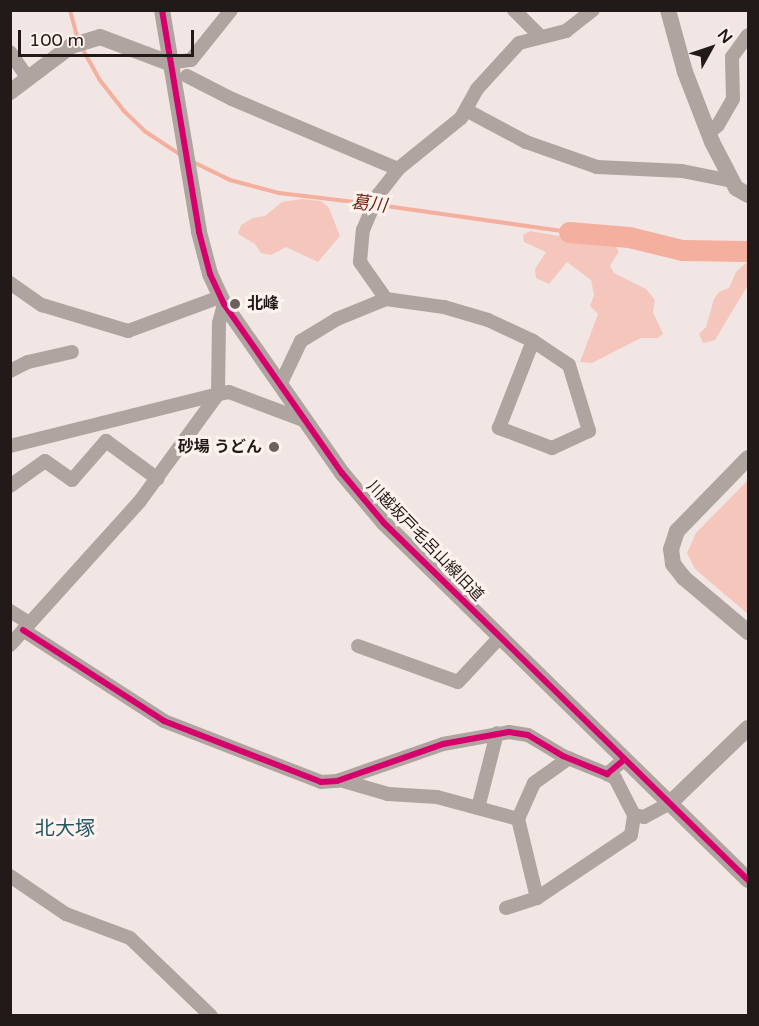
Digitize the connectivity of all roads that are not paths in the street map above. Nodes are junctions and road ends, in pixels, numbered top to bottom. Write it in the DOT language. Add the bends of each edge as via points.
graph roads {
  1 [pos="162,10"];
  2 [pos="231,10"];
  3 [pos="514,10"];
  4 [pos="593,10"];
  5 [pos="668,10"];
  6 [pos="539,35"];
  7 [pos="748,35"];
  8 [pos="10,52"];
  9 [pos="169,63"];
  10 [pos="187,75"];
  11 [pos="28,79"];
  12 [pos="10,92"];
  13 [pos="466,110"];
  14 [pos="709,133"];
  15 [pos="398,169"];
  16 [pos="732,181"];
  17 [pos="748,195"];
  18 [pos="10,283"];
  19 [pos="386,299"];
  20 [pos="222,300"];
  21 [pos="534,341"];
  22 [pos="72,352"];
  23 [pos="10,371"];
  24 [pos="280,385"];
  25 [pos="218,394"];
  26 [pos="306,421"];
  27 [pos="10,446"];
  28 [pos="748,459"];
  29 [pos="158,479"];
  30 [pos="10,486"];
  31 [pos="10,611"];
  32 [pos="26,626"];
  33 [pos="748,632"];
  34 [pos="500,637"];
  35 [pos="10,645"];
  36 [pos="358,646"];
  37 [pos="748,728"];
  38 [pos="496,733"];
  39 [pos="569,758"];
  40 [pos="625,759"];
  41 [pos="607,774"];
  42 [pos="340,780"];
  43 [pos="670,803"];
  44 [pos="478,808"];
  45 [pos="634,815"];
  46 [pos="518,819"];
  47 [pos="10,876"];
  48 [pos="748,880"];
  49 [pos="537,898"];
  50 [pos="507,908"];
  51 [pos="211,1016"];
  1 -- 9 [label="street, 川越坂戸毛呂山線旧道"];
  2 -- 9 [label="street" via="191,60"];
  3 -- 6 [label="street"];
  4 -- 6 [label="street" via="566,31"];
  5 -- 14 [label="street" via="685,72"];
  6 -- 13 [label="street" via="511,50"];
  7 -- 14 [label="street" via="732,57 733,99"];
  8 -- 11 [label="street"];
  9 -- 11 [label="street" via="100,37 75,45"];
  9 -- 20 [label="street, 川越坂戸毛呂山線旧道" via="199,232"];
  10 -- 15 [label="street" via="232,99"];
  11 -- 12 [label="street"];
  13 -- 15 [label="street"];
  13 -- 16 [label="street" via="526,142 597,167 682,171"];
  14 -- 16 [label="street"];
  15 -- 19 [label="street" via="378,195 362,241 360,262"];
  16 -- 17 [label="street"];
  18 -- 20 [label="street" via="42,305 128,331"];
  19 -- 21 [label="street" via="444,307 488,320"];
  19 -- 24 [label="street" via="337,319 301,341"];
  20 -- 24 [label="street, 川越坂戸毛呂山線旧道"];
  20 -- 25 [label="street"];
  21 -- 21 [label="street" via="569,365 589,431 552,448 499,428"];
  22 -- 23 [label="street" via="28,362"];
  24 -- 26 [label="street, 川越坂戸毛呂山線旧道"];
  25 -- 26 [label="street" via="229,392"];
  25 -- 27 [label="street"];
  25 -- 29 [label="street"];
  26 -- 34 [label="street, 川越坂戸毛呂山線旧道" via="384,523"];
  28 -- 33 [label="street" via="677,531 671,549 673,564 684,578"];
  29 -- 30 [label="street" via="106,441 72,480 45,461"];
  29 -- 32 [label="street"];
  31 -- 32 [label="street"];
  32 -- 35 [label="street"];
  32 -- 42 [label="street" via="164,722 321,782"];
  34 -- 36 [label="street" via="458,682"];
  34 -- 40 [label="street, 川越坂戸毛呂山線旧道"];
  37 -- 43 [label="street"];
  38 -- 39 [label="street" via="528,735"];
  38 -- 42 [label="street" via="443,744"];
  38 -- 44 [label="street"];
  39 -- 41 [label="street"];
  39 -- 46 [label="street" via="534,783"];
  40 -- 41 [label="street"];
  40 -- 43 [label="street, 川越坂戸毛呂山線旧道"];
  41 -- 45 [label="street" via="615,778"];
  42 -- 44 [label="street" via="387,794 436,797"];
  43 -- 45 [label="street" via="644,817"];
  43 -- 48 [label="street, 川越坂戸毛呂山線旧道"];
  44 -- 46 [label="street"];
  45 -- 49 [label="street" via="631,835"];
  46 -- 49 [label="street"];
  47 -- 51 [label="street" via="66,914 130,938"];
  49 -- 50 [label="street"];
}
